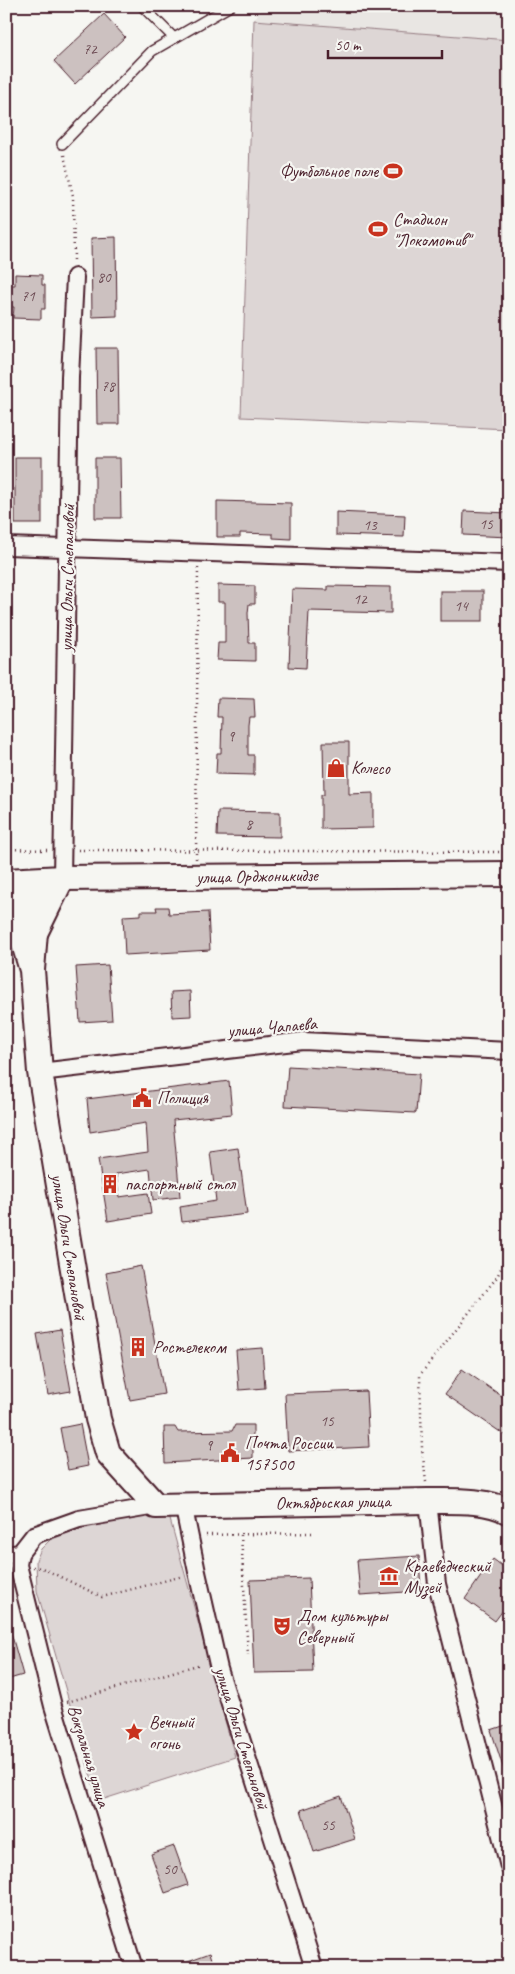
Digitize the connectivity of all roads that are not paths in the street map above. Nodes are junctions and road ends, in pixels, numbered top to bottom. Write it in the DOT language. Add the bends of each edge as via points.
graph roads {
  1 [pos="142,6"];
  2 [pos="230,6"];
  3 [pos="174,38"];
  4 [pos="62,144"];
  5 [pos="75,277"];
  6 [pos="6,546"];
  7 [pos="68,548"];
  8 [pos="509,563"];
  9 [pos="509,874"];
  10 [pos="62,878"];
  11 [pos="17,881"];
  12 [pos="6,912"];
  13 [pos="28,933"];
  14 [pos="509,1051"];
  15 [pos="40,1072"];
  16 [pos="428,1501"];
  17 [pos="183,1504"];
  18 [pos="156,1506"];
  19 [pos="509,1512"];
  20 [pos="14,1558"];
  21 [pos="509,1867"];
  22 [pos="134,1968"];
  23 [pos="314,1968"];
  1 -- 3 [label="lane"];
  2 -- 3 [label="lane"];
  3 -- 4 [label="lane" via="152,50"];
  5 -- 7 [label="street, улица Ольги Степановой"];
  6 -- 7 [label="street"];
  7 -- 8 [label="street"];
  7 -- 10 [label="street, улица Ольги Степановой"];
  9 -- 10 [label="main road, улица Орджоникидзе"];
  10 -- 11 [label="main road, улица Орджоникидзе"];
  10 -- 13 [label="main road"];
  11 -- 13 [label="main road, улица Ольги Степановой" via="34,893"];
  12 -- 13 [label="main road"];
  13 -- 15 [label="main road, улица Ольги Степановой"];
  14 -- 15 [label="street, улица Чапаева" via="303,1041"];
  15 -- 18 [label="main road, улица Ольги Степановой" via="98,1419 108,1453"];
  16 -- 17 [label="main road, Октябрьская улица"];
  16 -- 19 [label="main road, Октябрьская улица" via="472,1502"];
  16 -- 21 [label="street" via="437,1584"];
  17 -- 18 [label="main road, Октябрьская улица"];
  17 -- 23 [label="street, улица Ольги Степановой" via="217,1659"];
  18 -- 20 [label="street" via="70,1522 34,1535"];
  20 -- 22 [label="street, Вокзальная улица" via="53,1706"];
}
